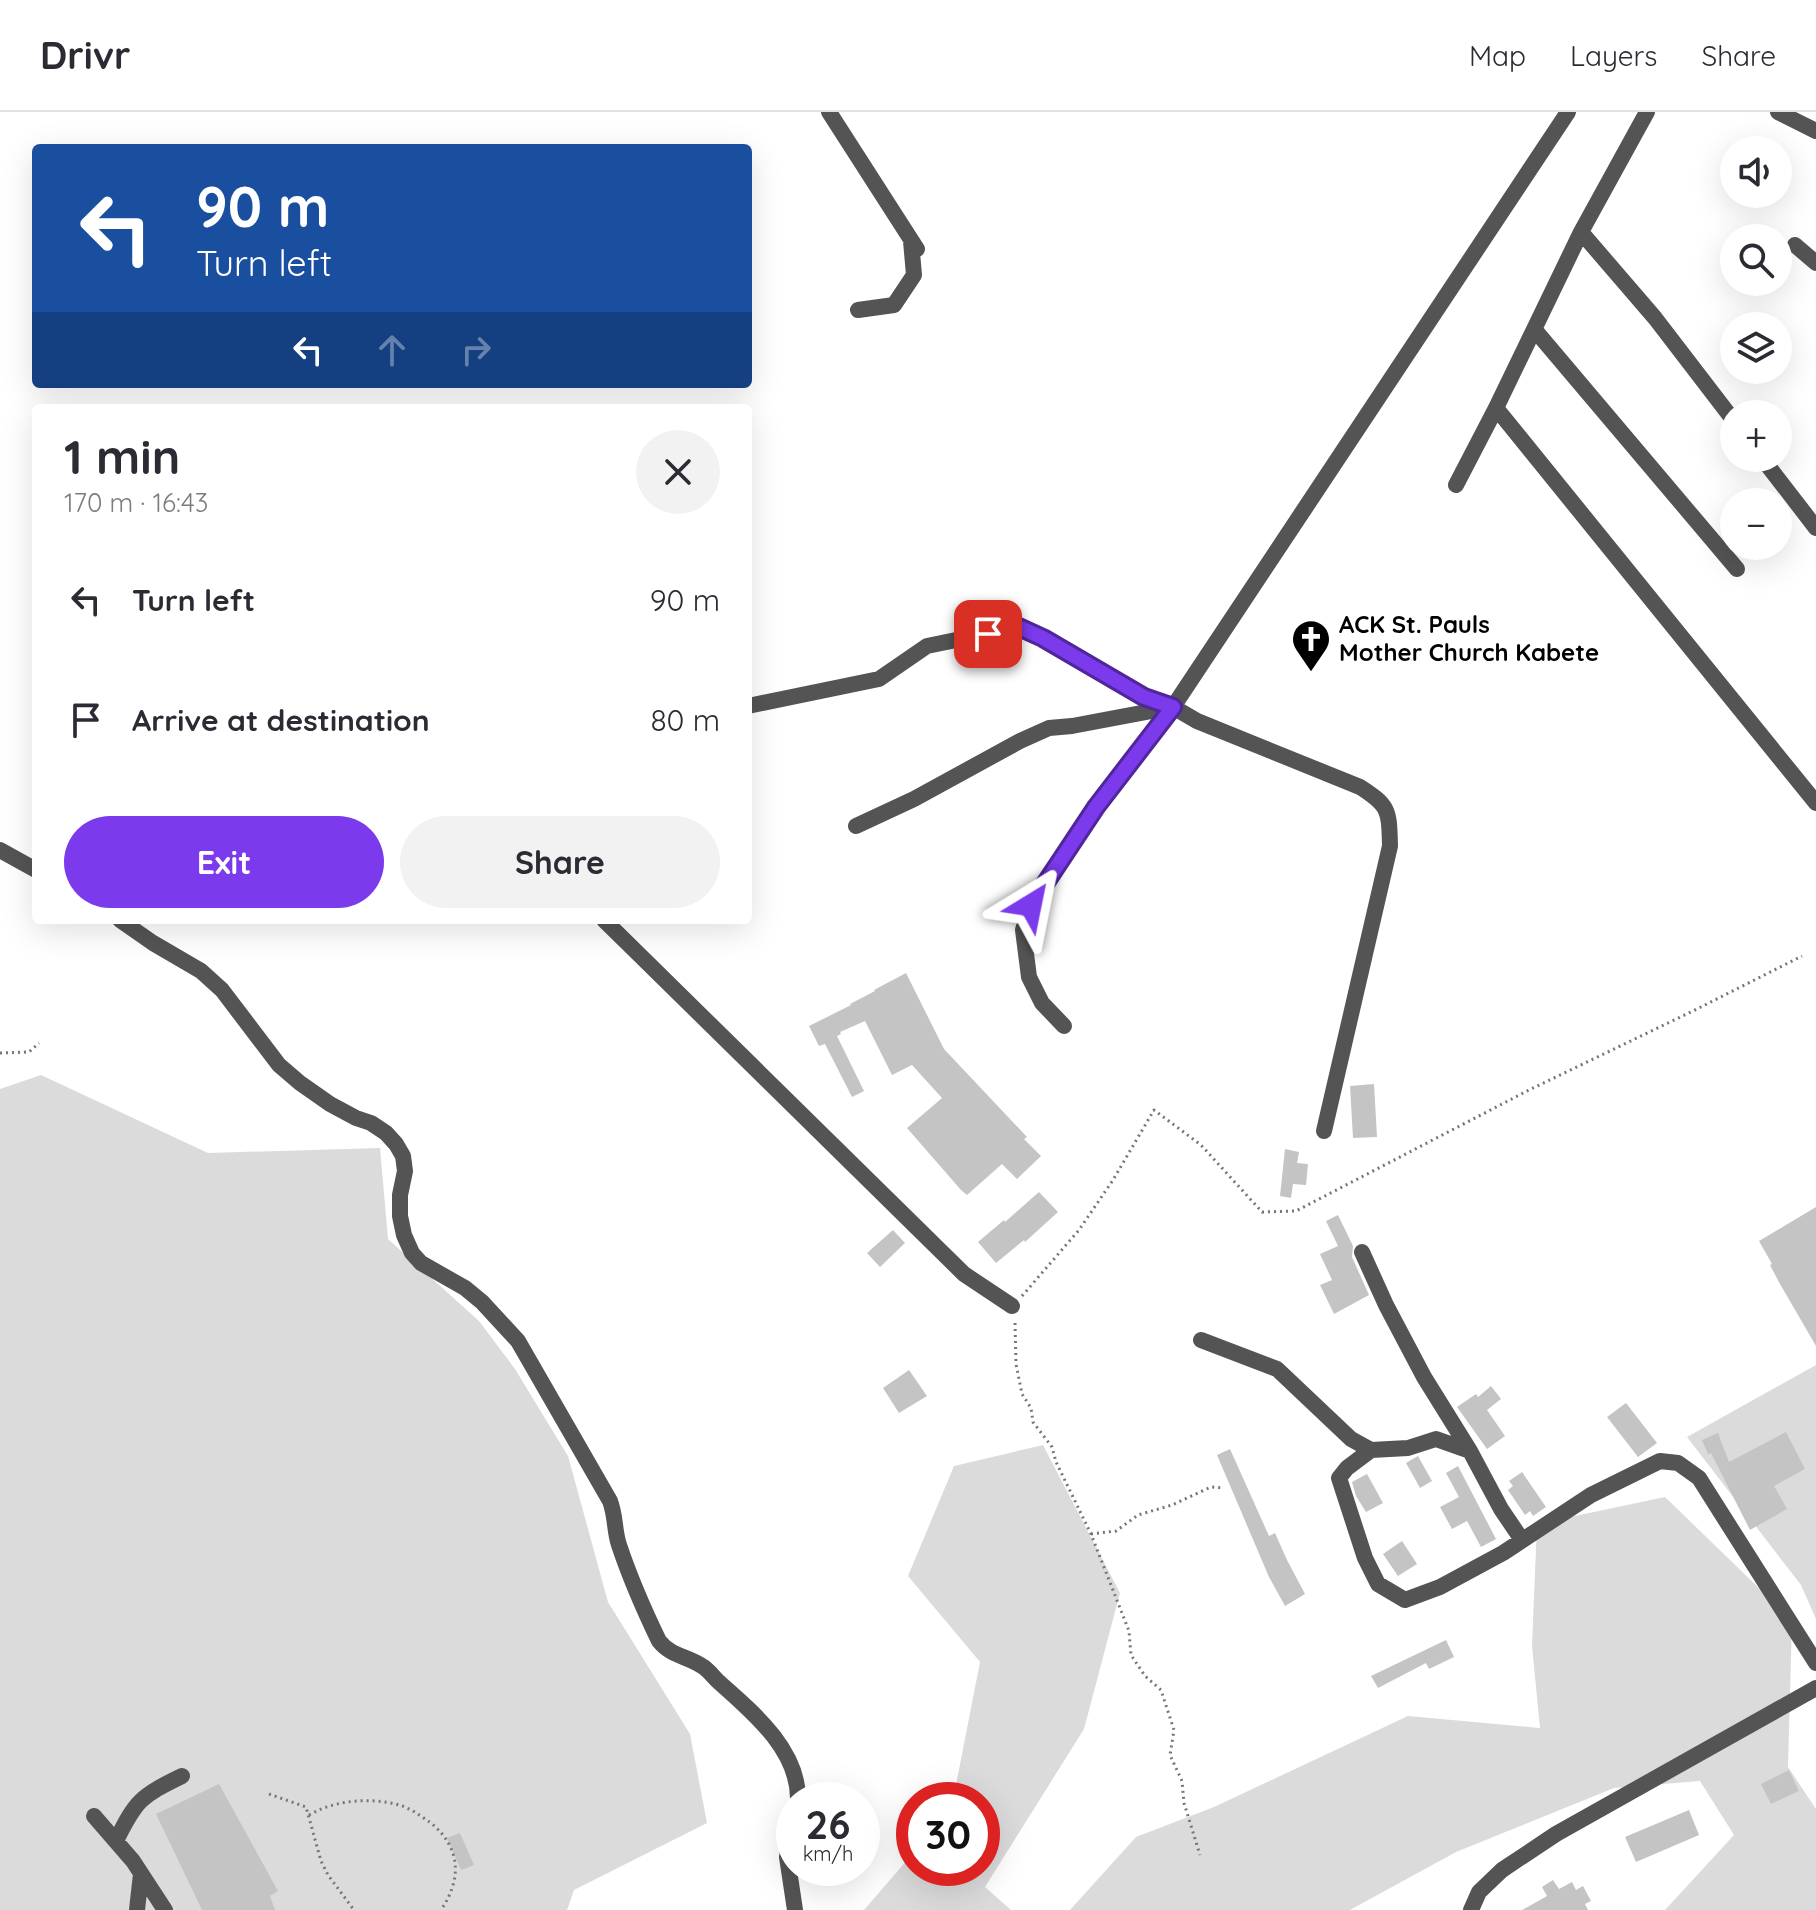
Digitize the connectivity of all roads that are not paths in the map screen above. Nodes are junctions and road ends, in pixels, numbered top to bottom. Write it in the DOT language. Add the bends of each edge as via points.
graph roads {
  1 [pos="829,112"];
  2 [pos="1568,112"];
  3 [pos="1647,112"];
  4 [pos="1778,112"];
  5 [pos="1816,131"];
  6 [pos="1581,232"];
  7 [pos="1795,245"];
  8 [pos="1816,263"];
  9 [pos="858,310"];
  10 [pos="1534,329"];
  11 [pos="1720,403"];
  12 [pos="1496,408"];
  13 [pos="1773,472"];
  14 [pos="1456,485"];
  15 [pos="1816,528"];
  16 [pos="1737,569"];
  17 [pos="752,705"];
  18 [pos="1173,707"];
  19 [pos="1816,803"];
  20 [pos="856,826"];
  21 [pos="0,850"];
  22 [pos="32,868"];
  23 [pos="126,924"];
  24 [pos="608,924"];
  25 [pos="1064,1026"];
  26 [pos="1324,1131"];
  27 [pos="1362,1252"];
  28 [pos="1012,1306"];
  29 [pos="1201,1340"];
  30 [pos="1371,1450"];
  31 [pos="1470,1451"];
  32 [pos="1522,1540"];
  33 [pos="1816,1663"];
  34 [pos="1816,1688"];
  35 [pos="182,1776"];
  36 [pos="796,1782"];
  37 [pos="94,1816"];
  38 [pos="116,1841"];
  39 [pos="141,1874"];
  40 [pos="791,1886"];
  41 [pos="137,1910"];
  42 [pos="165,1910"];
  43 [pos="795,1910"];
  44 [pos="1471,1910"];
  1 -- 9 [label="street" via="914,245 914,275 894,305"];
  2 -- 18 [label="street"];
  3 -- 6 [label="street"];
  4 -- 5 [label="street"];
  6 -- 10 [label="street"];
  6 -- 11 [label="street"];
  7 -- 8 [label="street"];
  10 -- 12 [label="street"];
  10 -- 16 [label="street"];
  12 -- 14 [label="street"];
  12 -- 19 [label="street"];
  13 -- 15 [label="street"];
  17 -- 18 [label="street" via="879,679 927,646 1019,627 1144,697"];
  18 -- 20 [label="street" via="1049,728"];
  18 -- 25 [label="street" via="1096,807 1031,905 1023,930 1029,977 1042,1003"];
  18 -- 26 [label="street" via="1360,787 1381,800 1389,817 1390,846"];
  21 -- 22 [label="street"];
  23 -- 36 [label="street" via="222,990 279,1065 300,1083 379,1128 396,1144 405,1171 400,1216 412,1253 482,1302 518,1341 610,1501 633,1586 659,1641 673,1654 702,1665 755,1714 787,1758"];
  24 -- 28 [label="street" via="964,1274"];
  27 -- 31 [label="street" via="1424,1377"];
  29 -- 30 [label="street" via="1277,1369 1351,1439"];
  30 -- 31 [label="street" via="1408,1448 1436,1439"];
  30 -- 32 [label="street" via="1339,1478 1378,1584 1405,1600 1440,1587"];
  31 -- 32 [label="street"];
  32 -- 33 [label="street" via="1605,1488 1660,1461 1678,1463 1699,1478"];
  34 -- 44 [label="street" via="1556,1834 1502,1870 1479,1892"];
  35 -- 38 [label="street" via="140,1799"];
  37 -- 38 [label="street"];
  38 -- 39 [label="street"];
  39 -- 41 [label="street"];
  39 -- 42 [label="street"];
  40 -- 43 [label="street"];
}
